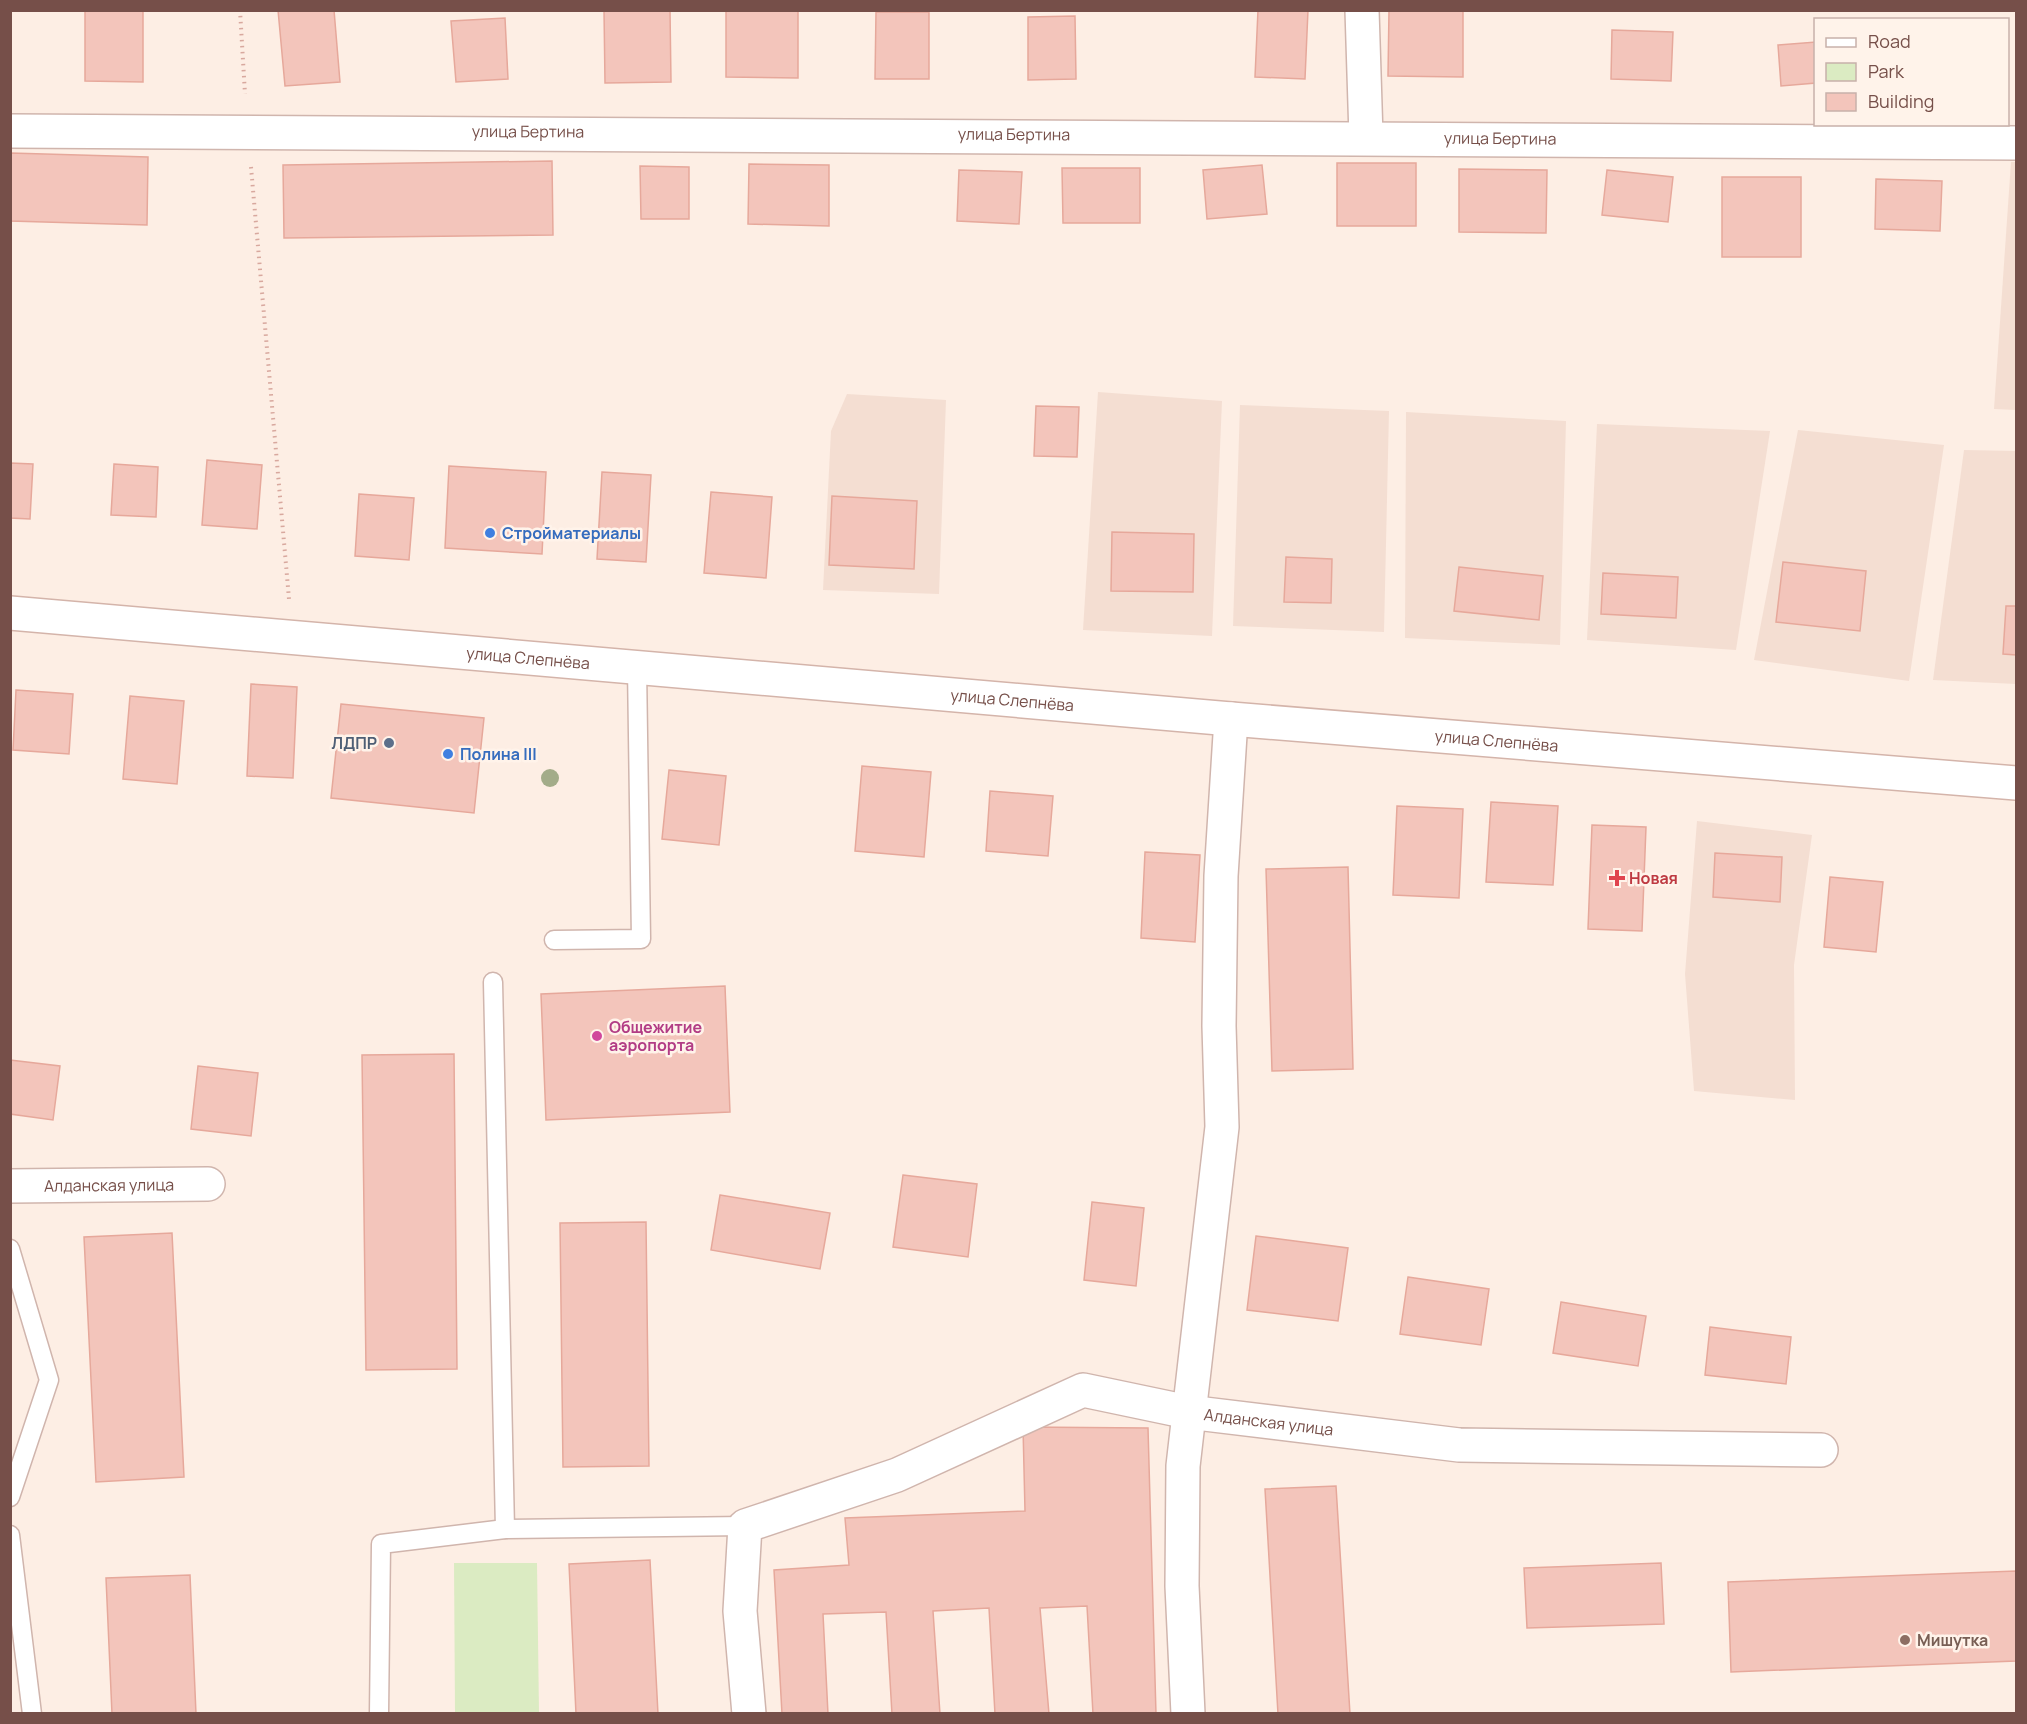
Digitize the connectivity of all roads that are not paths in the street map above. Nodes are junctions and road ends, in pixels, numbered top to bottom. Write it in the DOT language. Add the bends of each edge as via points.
graph roads {
  1 [pos="1362,10"];
  2 [pos="10,131"];
  3 [pos="1366,137"];
  4 [pos="2016,143"];
  5 [pos="10,613"];
  6 [pos="637,668"];
  7 [pos="1231,719"];
  8 [pos="2016,783"];
  9 [pos="554,940"];
  10 [pos="493,982"];
  11 [pos="208,1184"];
  12 [pos="10,1186"];
  13 [pos="10,1249"];
  14 [pos="1188,1412"];
  15 [pos="1821,1450"];
  16 [pos="10,1497"];
  17 [pos="746,1526"];
  18 [pos="505,1529"];
  19 [pos="10,1535"];
  20 [pos="32,1713"];
  21 [pos="379,1713"];
  22 [pos="749,1713"];
  23 [pos="1188,1713"];
  1 -- 3 [label="street"];
  2 -- 3 [label="street, улица Бертина"];
  3 -- 4 [label="street, улица Бертина"];
  5 -- 6 [label="street, улица Слепнёва"];
  6 -- 7 [label="street, улица Слепнёва"];
  6 -- 9 [label="lane" via="641,939"];
  7 -- 8 [label="street, улица Слепнёва"];
  7 -- 14 [label="street" via="1221,876 1222,1127"];
  10 -- 18 [label="lane"];
  11 -- 12 [label="street, Алданская улица"];
  13 -- 16 [label="lane" via="49,1380"];
  14 -- 15 [label="street, Алданская улица" via="1460,1445"];
  14 -- 17 [label="street, Алданская улица" via="1083,1390 897,1475"];
  14 -- 23 [label="street" via="1183,1466 1182,1586"];
  17 -- 18 [label="lane"];
  17 -- 22 [label="street" via="740,1611"];
  18 -- 21 [label="lane" via="381,1544"];
  19 -- 20 [label="lane"];
}
